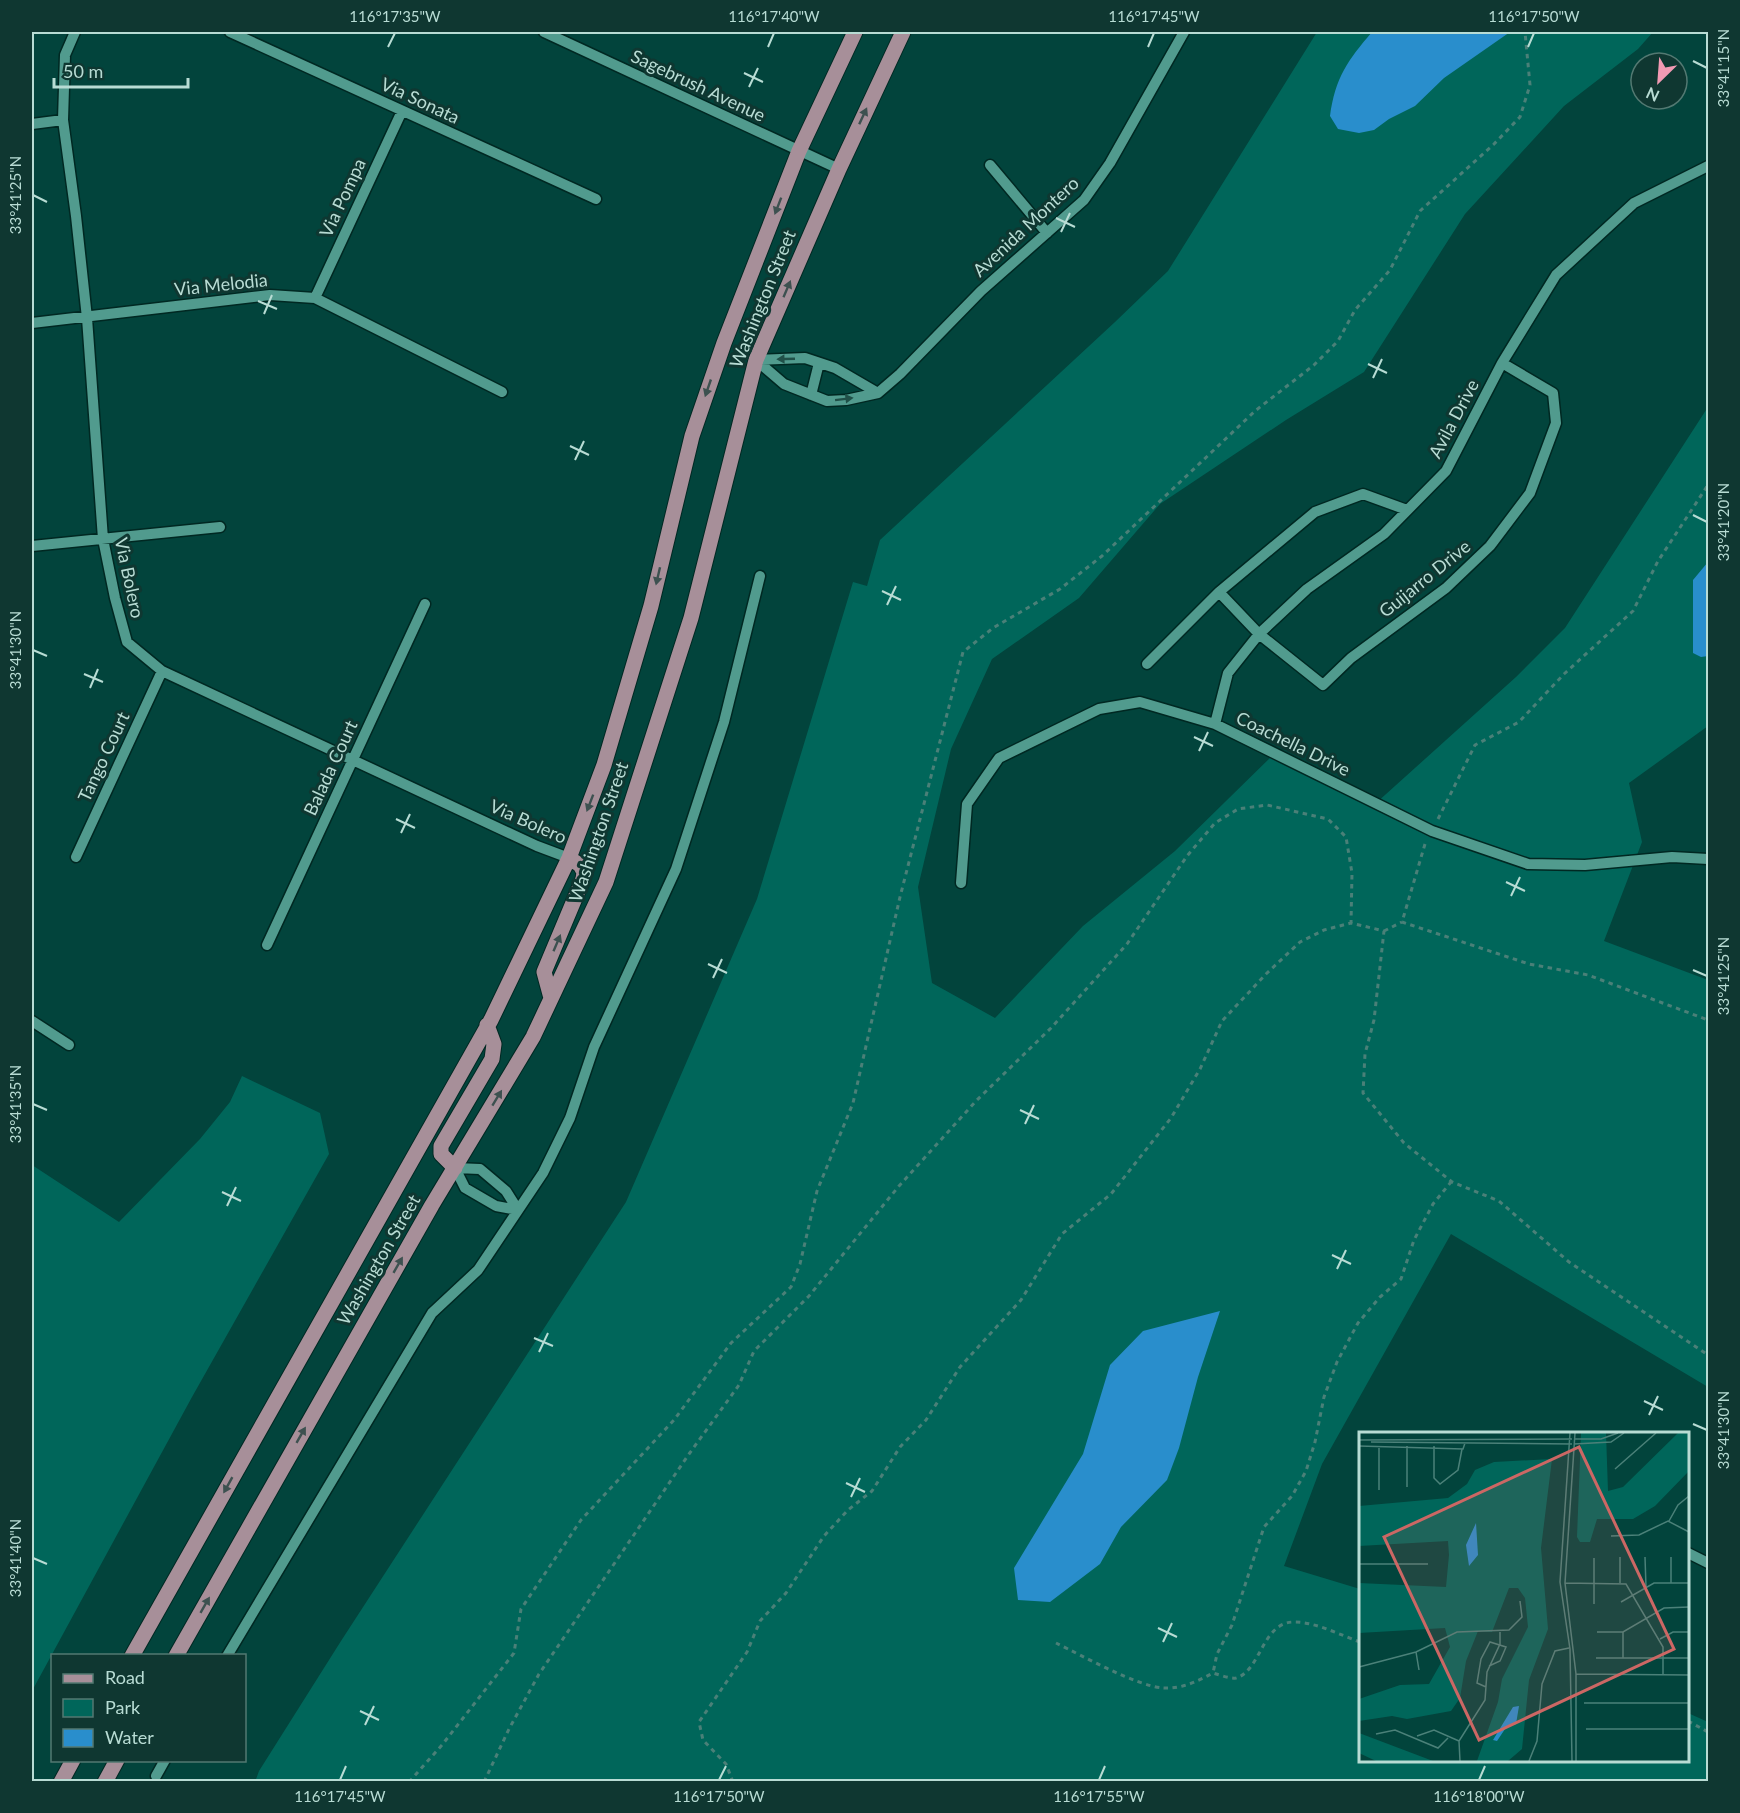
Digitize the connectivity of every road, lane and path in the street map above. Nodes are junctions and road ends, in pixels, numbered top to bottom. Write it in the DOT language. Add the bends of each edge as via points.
graph roads {
  1 [pos="75,32"];
  2 [pos="231,32"];
  3 [pos="544,32"];
  4 [pos="855,32"];
  5 [pos="903,32"];
  6 [pos="1184,32"];
  7 [pos="402,111"];
  8 [pos="63,120"];
  9 [pos="32,124"];
  10 [pos="799,151"];
  11 [pos="990,165"];
  12 [pos="1708,166"];
  13 [pos="838,169"];
  14 [pos="596,199"];
  15 [pos="1047,233"];
  16 [pos="315,298"];
  17 [pos="87,318"];
  18 [pos="32,323"];
  19 [pos="756,360"];
  20 [pos="819,363"];
  21 [pos="1502,363"];
  22 [pos="502,392"];
  23 [pos="878,393"];
  24 [pos="811,395"];
  25 [pos="1708,485"];
  26 [pos="1407,510"];
  27 [pos="220,527"];
  28 [pos="103,539"];
  29 [pos="32,546"];
  30 [pos="760,576"];
  31 [pos="1219,592"];
  32 [pos="425,604"];
  33 [pos="1259,634"];
  34 [pos="1147,664"];
  35 [pos="162,671"];
  36 [pos="1215,724"];
  37 [pos="353,760"];
  38 [pos="1432,831"];
  39 [pos="76,857"];
  40 [pos="569,858"];
  41 [pos="1708,859"];
  42 [pos="961,883"];
  43 [pos="1402,922"];
  44 [pos="1352,923"];
  45 [pos="1384,931"];
  46 [pos="267,945"];
  47 [pos="551,998"];
  48 [pos="1708,1020"];
  49 [pos="32,1021"];
  50 [pos="487,1025"];
  51 [pos="69,1045"];
  52 [pos="455,1168"];
  53 [pos="1452,1182"];
  54 [pos="518,1210"];
  55 [pos="1708,1355"];
  56 [pos="1689,1554"];
  57 [pos="1708,1563"];
  58 [pos="1359,1642"];
  59 [pos="1056,1643"];
  60 [pos="133,1654"];
  61 [pos="177,1654"];
  62 [pos="228,1654"];
  63 [pos="1213,1673"];
  64 [pos="1689,1722"];
  65 [pos="1708,1732"];
  66 [pos="72,1762"];
  67 [pos="116,1762"];
  68 [pos="164,1762"];
  69 [pos="156,1776"];
  70 [pos="61,1782"];
  71 [pos="105,1782"];
  72 [pos="484,1782"];
  73 [pos="734,1782"];
  1 -- 8 [label="street, Via Bolero" via="65,55"];
  2 -- 7 [label="street, Via Sonata"];
  3 -- 10 [label="street, Sagebrush Avenue"];
  4 -- 10 [label="main road, Washington Street"];
  13 -- 5 [label="main road, Washington Street, one-way"];
  6 -- 15 [label="street, Avenida Montero" via="1110,163 1084,200"];
  7 -- 14 [label="street, Via Sonata"];
  7 -- 16 [label="street, Via Pompa"];
  8 -- 9 [label="street"];
  8 -- 17 [label="street, Via Bolero"];
  10 -- 13 [label="street, Sagebrush Avenue"];
  10 -- 40 [label="main road, Washington Street, one-way" via="692,436 651,606 604,765"];
  11 -- 15 [label="street"];
  12 -- 21 [label="street, Avila Drive" via="1634,203 1556,275"];
  19 -- 13 [label="main road, Washington Street, one-way"];
  15 -- 23 [label="street, Avenida Montero" via="981,291"];
  16 -- 17 [label="street, Via Melodia" via="270,295"];
  16 -- 22 [label="street, Via Melodia"];
  17 -- 18 [label="street, Via Melodia"];
  17 -- 28 [label="street, Via Bolero"];
  20 -- 19 [label="street, one-way" via="805,358"];
  19 -- 24 [label="street, Avenida Montero" via="784,384"];
  19 -- 47 [label="main road, Washington Street" via="690,618 606,882"];
  20 -- 23 [label="street"];
  20 -- 24 [label="street"];
  21 -- 26 [label="street, Avila Drive" via="1446,471"];
  21 -- 33 [label="street, Guijarro Drive" via="1553,393 1556,423 1530,493 1490,546 1446,588 1352,658 1323,685"];
  24 -- 23 [label="street, Avenida Montero, one-way" via="827,401"];
  25 -- 38 [label="path" via="1658,561 1633,611 1519,722 1475,745"];
  26 -- 31 [label="street" via="1363,494 1315,512"];
  26 -- 33 [label="street, Avila Drive" via="1384,534 1307,589"];
  27 -- 28 [label="street"];
  28 -- 29 [label="street"];
  28 -- 35 [label="street, Via Bolero" via="127,642"];
  30 -- 54 [label="street" via="724,722 676,869 594,1047 570,1118 543,1173"];
  31 -- 33 [label="street"];
  31 -- 34 [label="street"];
  32 -- 37 [label="street, Balada Court"];
  33 -- 36 [label="street, Avila Drive" via="1228,673"];
  35 -- 37 [label="street, Via Bolero"];
  35 -- 39 [label="street, Tango Court"];
  36 -- 38 [label="street, Coachella Drive"];
  36 -- 42 [label="street, Coachella Drive" via="1140,702 1099,709 999,758 967,804"];
  37 -- 40 [label="street, Via Bolero"];
  37 -- 46 [label="street, Balada Court"];
  38 -- 41 [label="street, Coachella Drive" via="1528,864"];
  38 -- 43 [label="path" via="1422,850"];
  47 -- 40 [label="main road, one-way" via="544,972 585,872"];
  40 -- 50 [label="main road, Washington Street"];
  43 -- 45 [label="path"];
  43 -- 48 [label="path" via="1529,964 1588,975"];
  44 -- 45 [label="path"];
  44 -- 72 [label="path" via="1352,873 1346,837 1328,819 1267,806 1238,809 1215,823 1187,856 1126,944 899,1185 809,1296 754,1351 739,1385 539,1674"];
  44 -- 73 [label="path" via="1324,930 1300,942 1222,1021 1200,1070 1171,1118 1111,1194 1062,1234 1021,1300 960,1367 872,1491 824,1536 786,1593 760,1621 747,1652 699,1722 703,1740 726,1764"];
  45 -- 53 [label="path" via="1374,1020 1365,1054 1363,1093 1404,1143"];
  52 -- 47 [label="main road, Washington Street, one-way" via="533,1037"];
  49 -- 51 [label="street"];
  50 -- 52 [label="main road" via="494,1044 492,1059 441,1146 441,1154"];
  50 -- 60 [label="main road, Washington Street, one-way"];
  52 -- 54 [label="street" via="465,1188 496,1206"];
  52 -- 54 [label="street" via="480,1169 506,1191"];
  61 -- 52 [label="main road, Washington Street, one-way"];
  53 -- 55 [label="path" via="1499,1201 1569,1262"];
  53 -- 63 [label="path" via="1433,1204 1414,1240 1401,1279 1358,1323 1337,1362 1306,1471 1292,1496 1264,1527"];
  54 -- 62 [label="street" via="478,1270 432,1313"];
  56 -- 57 [label="street"];
  58 -- 63 [label="path" via="1291,1621 1275,1630 1263,1644 1248,1672 1234,1678"];
  59 -- 63 [label="path" via="1138,1682 1164,1689 1188,1685"];
  64 -- 65 [label="path"];
  66 -- 70 [label="main road"];
  67 -- 71 [label="main road"];
  68 -- 69 [label="street"];
}
